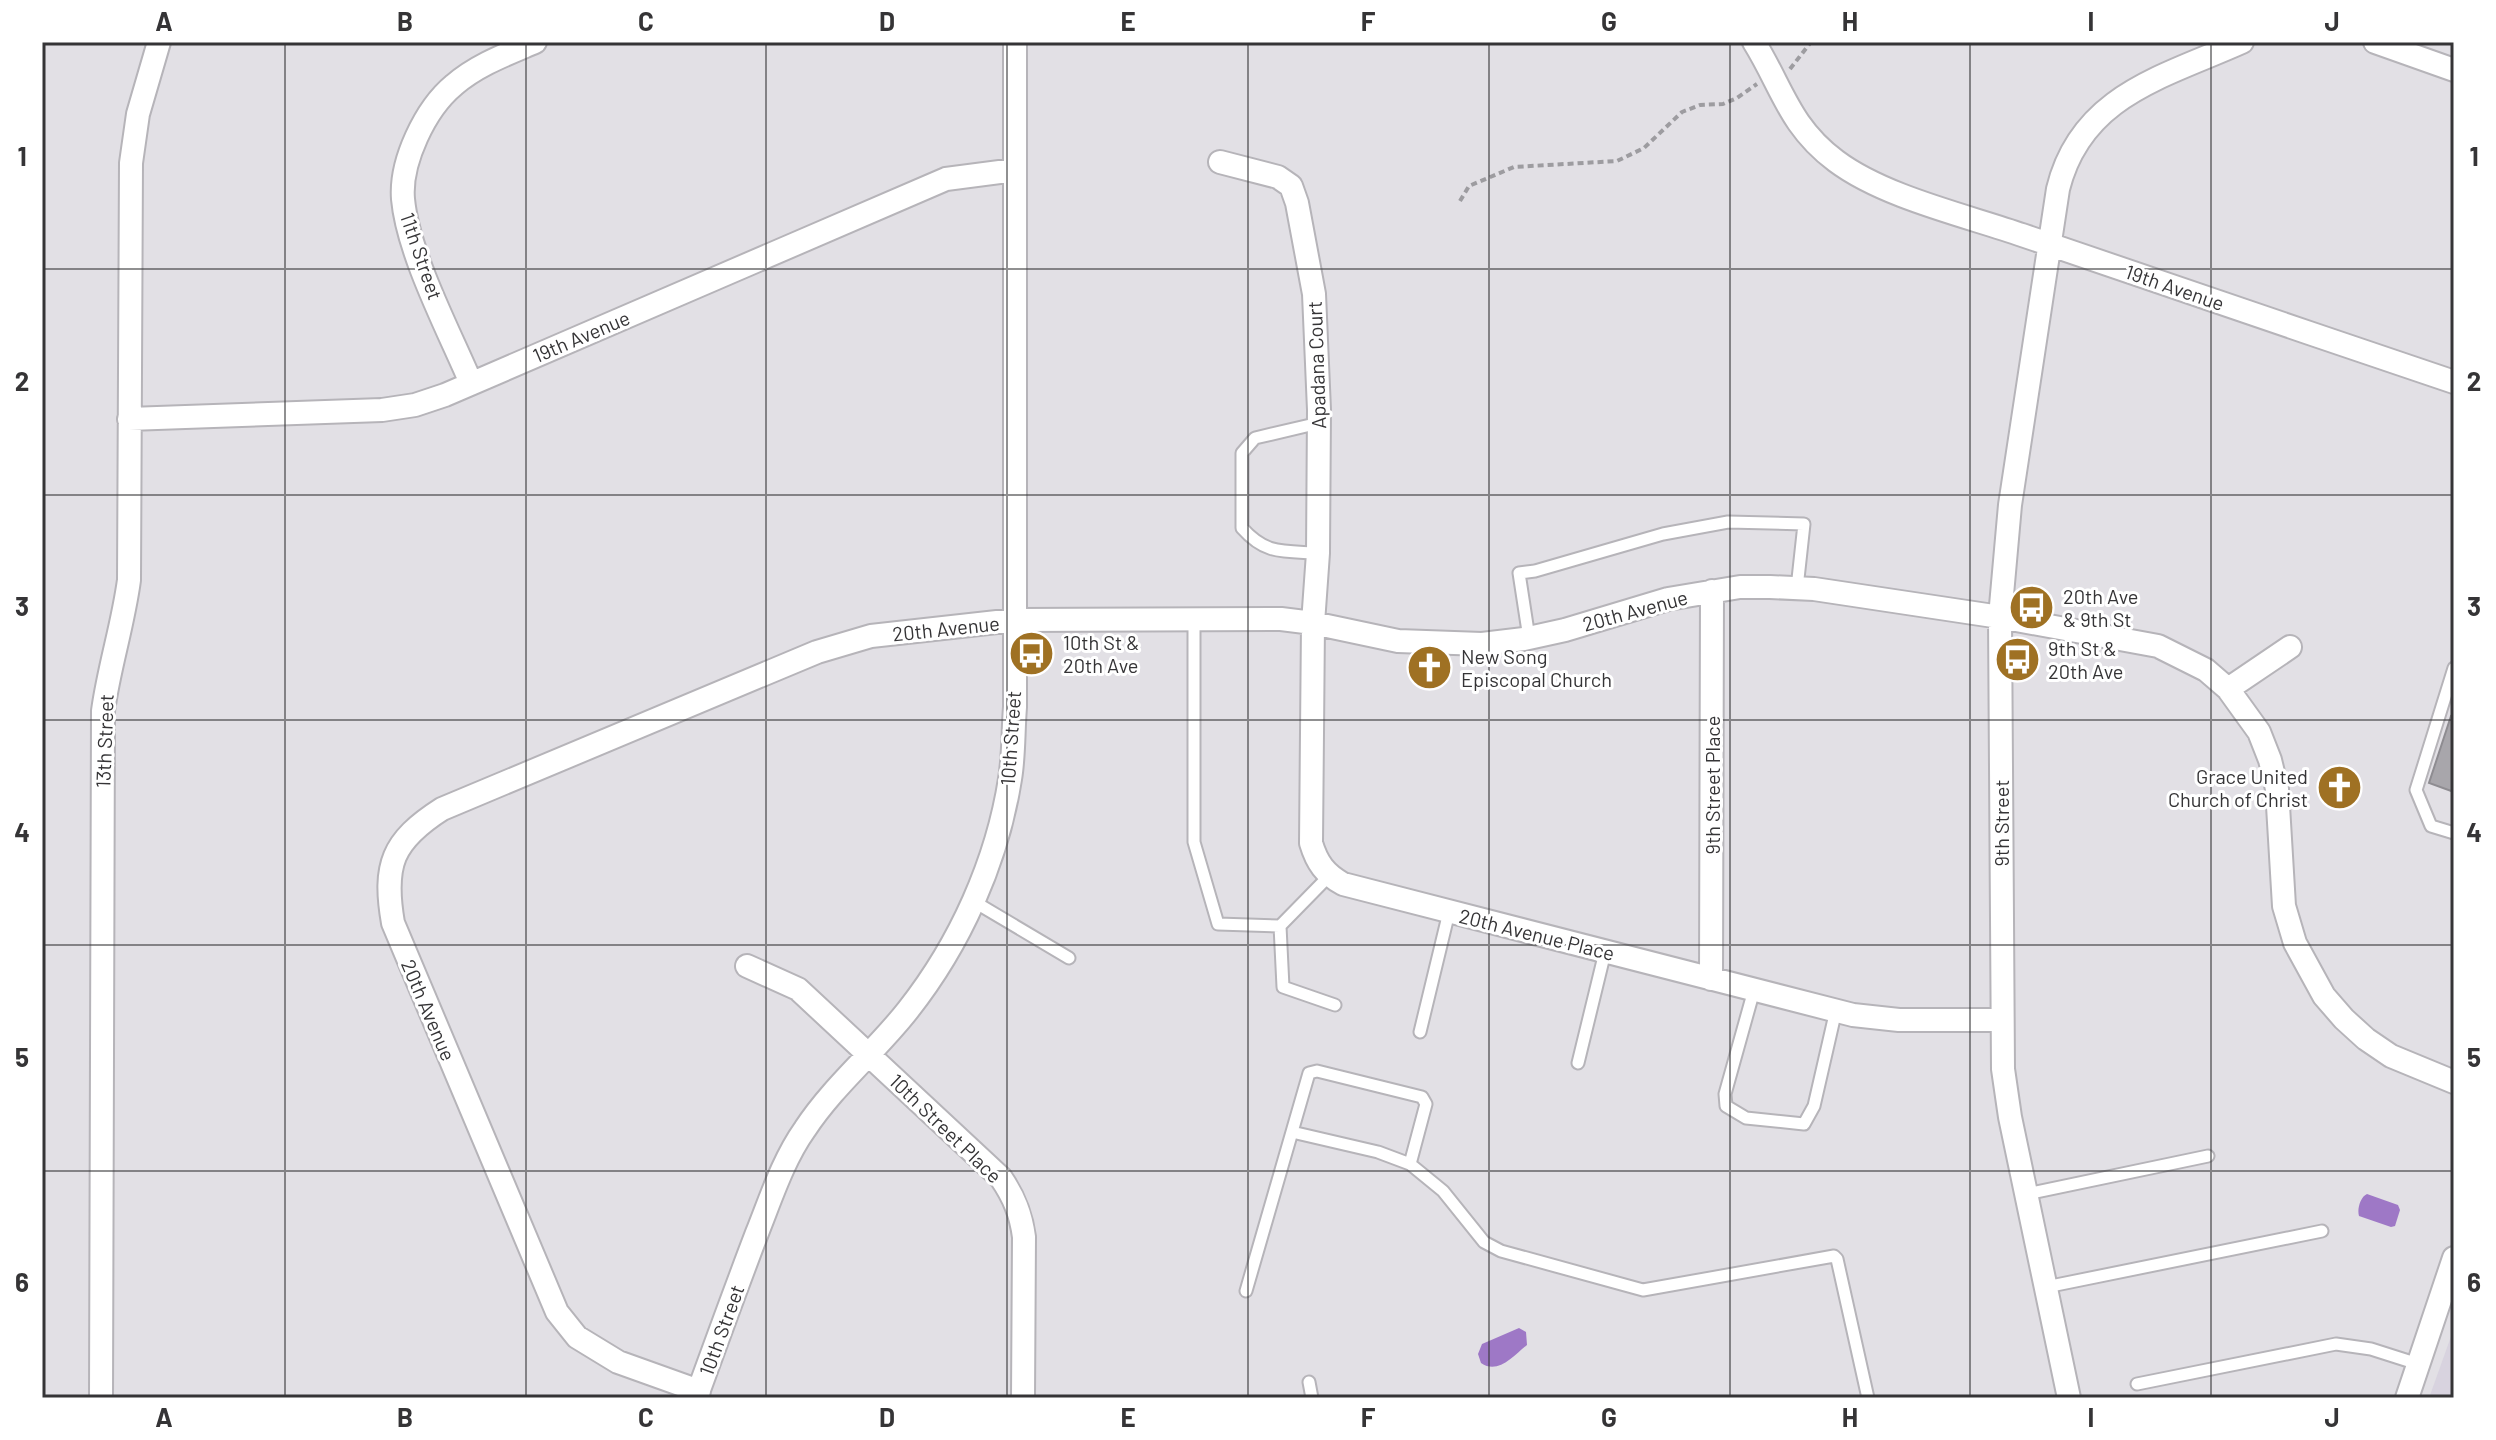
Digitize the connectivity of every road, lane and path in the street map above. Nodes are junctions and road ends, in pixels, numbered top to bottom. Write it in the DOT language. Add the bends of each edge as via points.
graph roads {
  1 [pos="159,42"];
  2 [pos="535,42"];
  3 [pos="1015,42"];
  4 [pos="1754,42"];
  5 [pos="1811,42"];
  6 [pos="2242,42"];
  7 [pos="2375,42"];
  8 [pos="2454,70"];
  9 [pos="1772,79"];
  10 [pos="1220,162"];
  11 [pos="1015,170"];
  12 [pos="1460,201"];
  13 [pos="2049,245"];
  14 [pos="2454,382"];
  15 [pos="471,383"];
  16 [pos="129,419"];
  17 [pos="1319,423"];
  18 [pos="1318,553"];
  19 [pos="1797,588"];
  20 [pos="1712,591"];
  21 [pos="2000,617"];
  22 [pos="1194,618"];
  23 [pos="1015,620"];
  24 [pos="1313,623"];
  25 [pos="1529,638"];
  26 [pos="2290,647"];
  27 [pos="2454,668"];
  28 [pos="2228,689"];
  29 [pos="2454,833"];
  30 [pos="1329,876"];
  31 [pos="973,901"];
  32 [pos="1449,912"];
  33 [pos="1280,926"];
  34 [pos="1605,952"];
  35 [pos="1069,958"];
  36 [pos="747,966"];
  37 [pos="1711,979"];
  38 [pos="1754,990"];
  39 [pos="1335,1005"];
  40 [pos="1836,1010"];
  41 [pos="2001,1020"];
  42 [pos="1420,1032"];
  43 [pos="867,1054"];
  44 [pos="1578,1063"];
  45 [pos="2454,1082"];
  46 [pos="1292,1132"];
  47 [pos="2208,1156"];
  48 [pos="1410,1164"];
  49 [pos="2027,1194"];
  50 [pos="2322,1231"];
  51 [pos="2454,1258"];
  52 [pos="2046,1287"];
  53 [pos="1246,1291"];
  54 [pos="2448,1296"];
  55 [pos="2418,1364"];
  56 [pos="1309,1382"];
  57 [pos="2137,1384"];
  58 [pos="697,1394"];
  59 [pos="101,1398"];
  60 [pos="1023,1398"];
  61 [pos="1312,1398"];
  62 [pos="1868,1398"];
  63 [pos="2069,1398"];
  64 [pos="2407,1398"];
  1 -- 16 [label="street, 13th Street" via="138,114 131,163"];
  2 -- 15 [label="street, 11th Street" via="479,67 453,86 428,113 406,172 403,198 418,258"];
  3 -- 11 [label="street, 10th Street"];
  4 -- 9 [label="street, 19th Avenue"];
  5 -- 9 [label="path" via="1787,73"];
  6 -- 13 [label="street, 9th Street" via="2126,94 2087,126 2063,170"];
  7 -- 8 [label="street"];
  9 -- 12 [label="path" via="1723,104 1682,112 1644,148 1617,161 1514,167 1469,186"];
  9 -- 13 [label="street, 19th Avenue" via="1791,114 1835,161 1897,192"];
  10 -- 17 [label="street, Apadana Court" via="1278,177 1291,186 1314,294"];
  11 -- 15 [label="street, 19th Avenue" via="946,179"];
  11 -- 23 [label="street, 10th Street"];
  13 -- 14 [label="street, 19th Avenue"];
  13 -- 21 [label="street, 9th Street" via="2010,505"];
  15 -- 16 [label="street, 19th Avenue" via="415,405 382,410"];
  16 -- 59 [label="street, 13th Street" via="129,580 103,711"];
  17 -- 18 [label="street, Apadana Court"];
  17 -- 18 [label="lane" via="1255,438 1242,453 1242,528 1257,545"];
  18 -- 24 [label="street, Apadana Court"];
  19 -- 20 [label="street, 20th Avenue"];
  19 -- 21 [label="street, 20th Avenue"];
  19 -- 25 [label="lane" via="1804,524 1728,522 1663,534 1519,573"];
  20 -- 25 [label="street, 20th Avenue"];
  20 -- 37 [label="street, 9th Street Place"];
  21 -- 28 [label="street, 20th Avenue" via="2158,646 2206,670"];
  21 -- 41 [label="street, 9th Street"];
  22 -- 23 [label="street, 20th Avenue"];
  22 -- 24 [label="street, 20th Avenue"];
  22 -- 33 [label="lane" via="1194,842 1218,924"];
  23 -- 31 [label="street, 10th Street" via="1010,779"];
  23 -- 58 [label="street, 20th Avenue" via="871,636 817,652 442,809 419,824 394,856 387,891 393,923 557,1312 577,1337 618,1362"];
  24 -- 25 [label="street, 20th Avenue" via="1439,645"];
  24 -- 30 [label="street" via="1311,843"];
  26 -- 28 [label="street"];
  27 -- 29 [label="lane" via="2416,790 2431,826"];
  28 -- 45 [label="street, 20th Avenue" via="2259,732 2270,760 2277,789 2284,906 2307,970 2366,1039 2391,1056"];
  30 -- 32 [label="street, 20th Avenue Place"];
  30 -- 33 [label="lane"];
  31 -- 35 [label="lane"];
  31 -- 43 [label="street, 10th Street" via="948,954 907,1012"];
  32 -- 34 [label="street, 20th Avenue Place"];
  32 -- 42 [label="lane"];
  33 -- 39 [label="lane" via="1283,987"];
  34 -- 37 [label="street, 20th Avenue Place"];
  34 -- 44 [label="lane"];
  36 -- 43 [label="street, 10th Street Place" via="798,989"];
  37 -- 38 [label="street, 20th Avenue Place"];
  38 -- 40 [label="street, 20th Avenue Place"];
  38 -- 40 [label="lane" via="1725,1094 1726,1106 1746,1118 1804,1124 1814,1106"];
  40 -- 41 [label="street, 20th Avenue Place" via="1899,1020"];
  41 -- 49 [label="street, 9th Street" via="2010,1117"];
  43 -- 58 [label="street, 10th Street" via="790,1152"];
  43 -- 60 [label="street, 10th Street Place" via="1001,1178 1013,1196 1024,1237"];
  46 -- 48 [label="lane"];
  46 -- 48 [label="lane" via="1312,1071 1422,1097 1426,1104"];
  46 -- 53 [label="lane"];
  47 -- 49 [label="lane"];
  48 -- 62 [label="lane" via="1437,1184 1492,1247 1630,1288 1654,1290 1834,1256"];
  49 -- 52 [label="street, 9th Street"];
  50 -- 52 [label="lane"];
  51 -- 54 [label="street"];
  52 -- 63 [label="street, 9th Street"];
  54 -- 55 [label="street"];
  55 -- 57 [label="lane" via="2336,1344"];
  55 -- 64 [label="street"];
  56 -- 61 [label="lane"];
}
